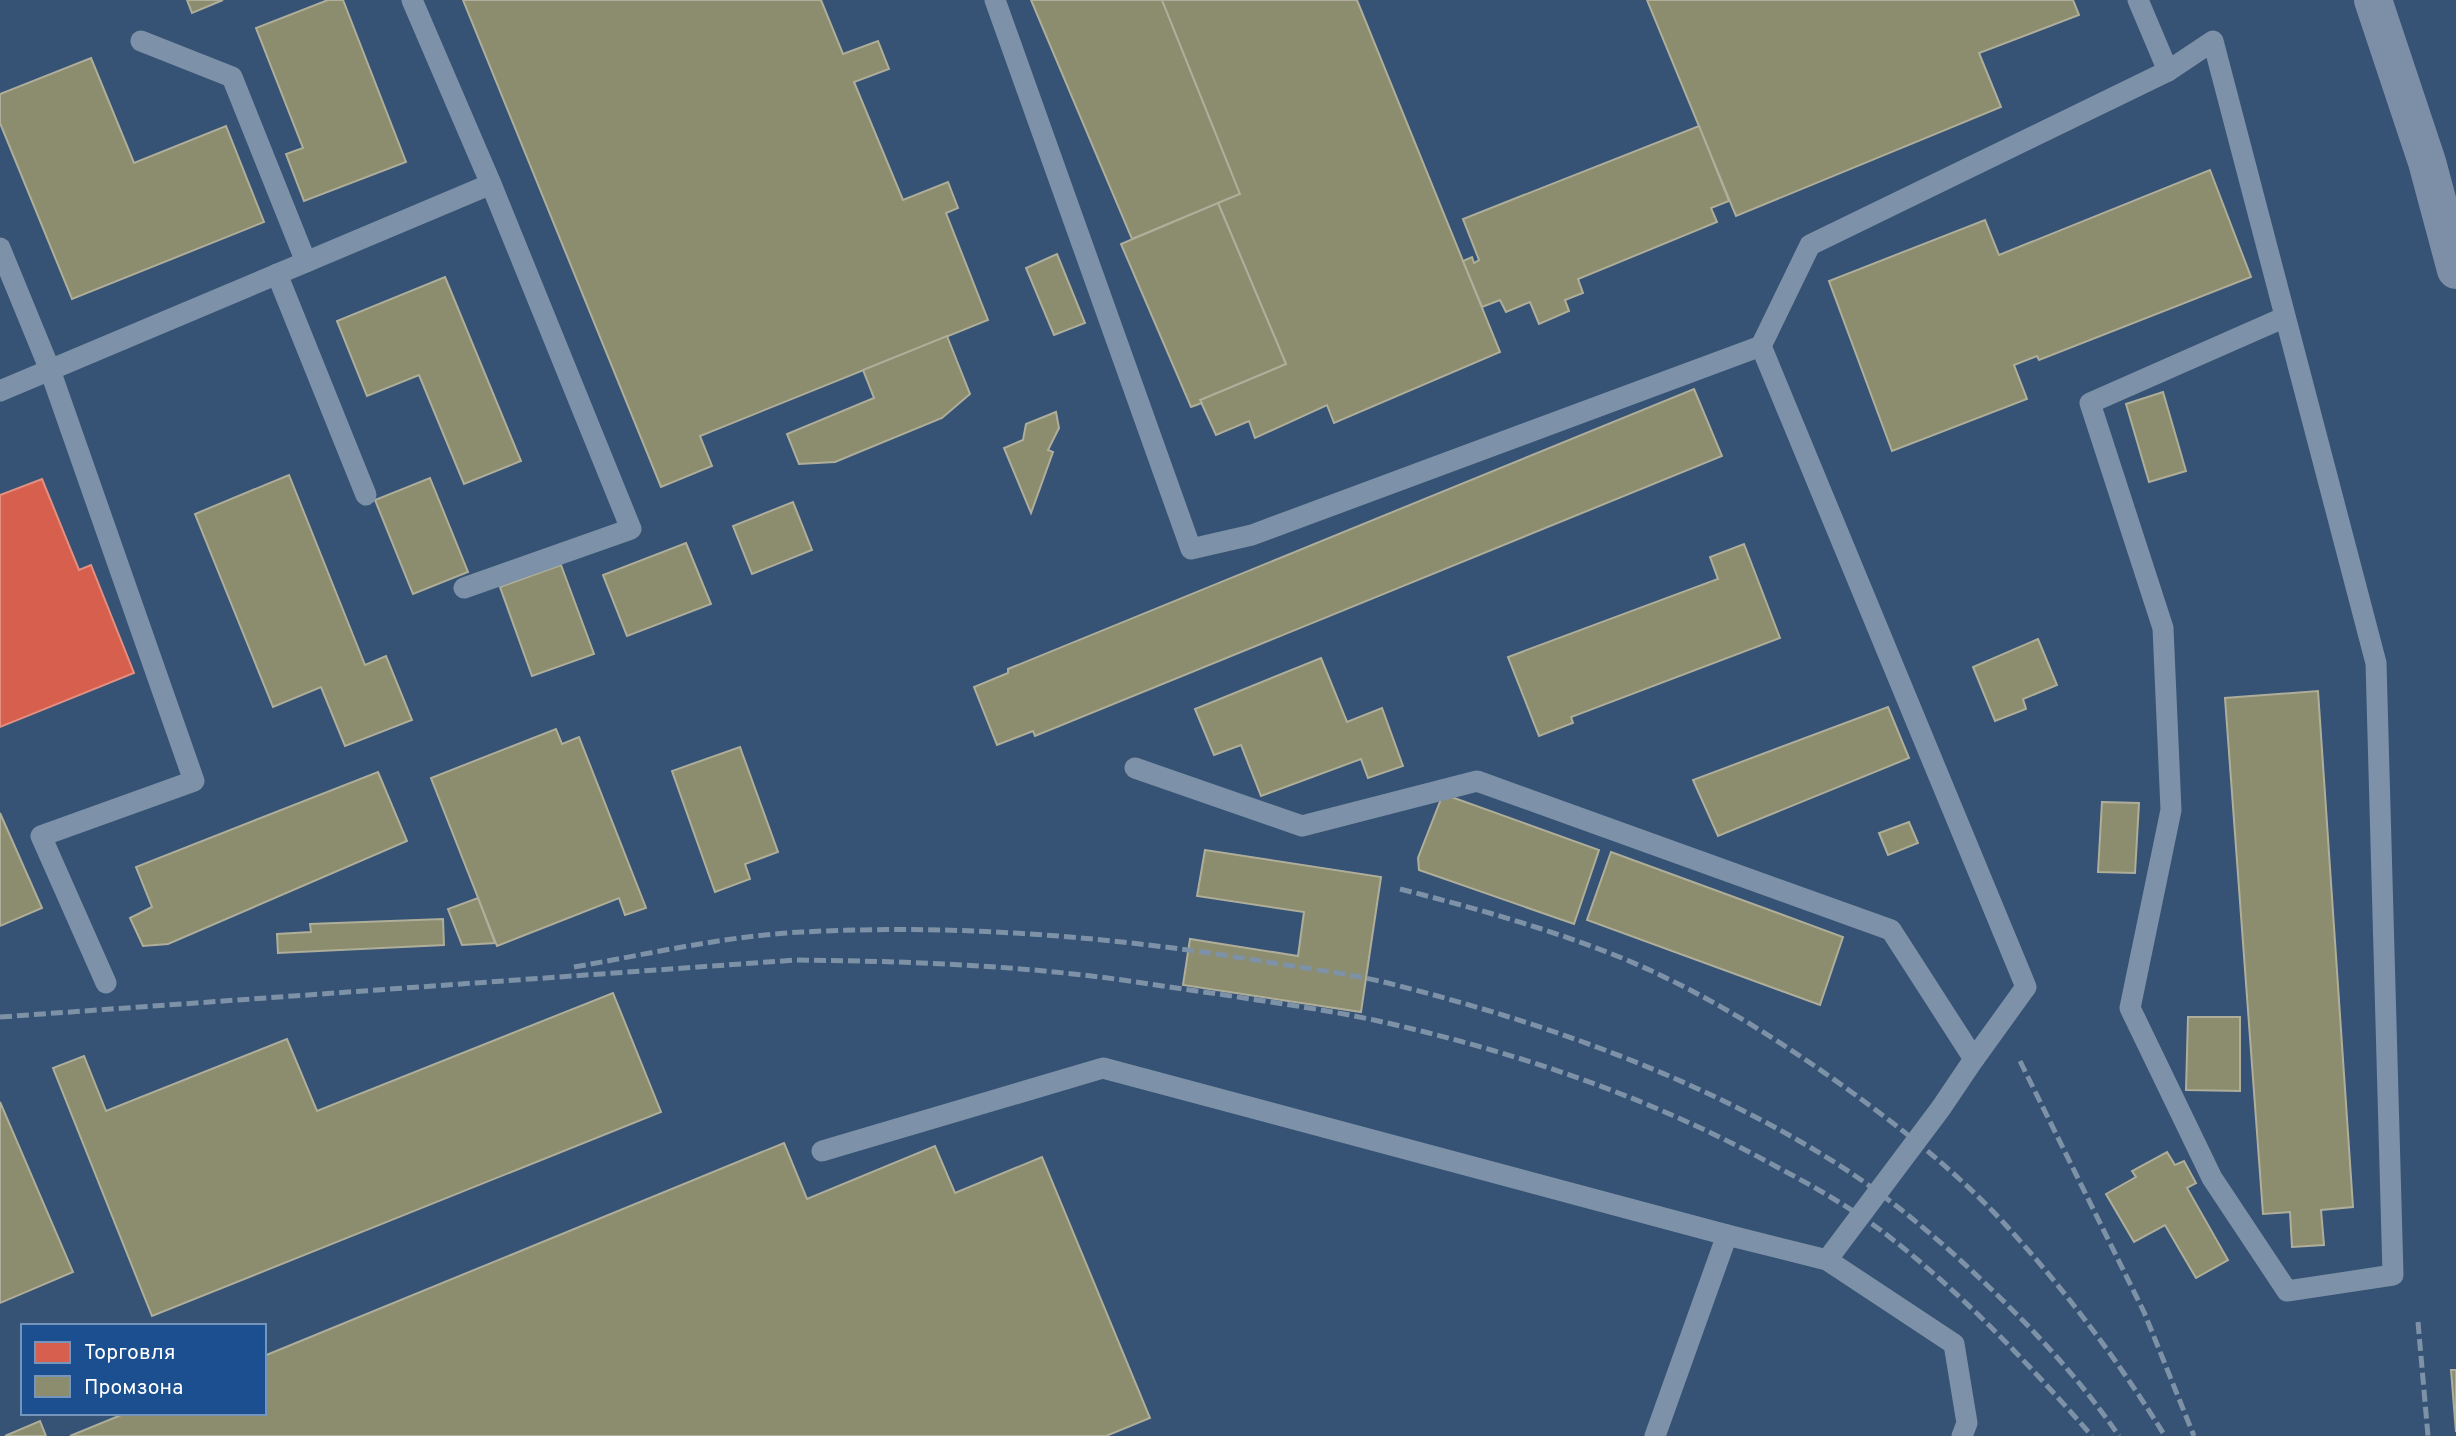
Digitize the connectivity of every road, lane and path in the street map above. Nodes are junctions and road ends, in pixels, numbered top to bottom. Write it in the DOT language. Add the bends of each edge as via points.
graph roads {
  1 [pos="412,0"];
  2 [pos="995,0"];
  3 [pos="2138,0"];
  4 [pos="2372,0"];
  5 [pos="141,41"];
  6 [pos="2168,71"];
  7 [pos="491,184"];
  8 [pos="0,248"];
  9 [pos="306,262"];
  10 [pos="2456,270"];
  11 [pos="277,274"];
  12 [pos="2285,317"];
  13 [pos="1761,346"];
  14 [pos="50,370"];
  15 [pos="0,391"];
  16 [pos="366,495"];
  17 [pos="464,588"];
  18 [pos="1135,768"];
  19 [pos="106,983"];
  20 [pos="1974,1059"];
  21 [pos="822,1152"];
  22 [pos="1727,1234"];
  23 [pos="1827,1260"];
  24 [pos="1655,1436"];
  25 [pos="1962,1436"];
  1 -- 7 [label="lane"];
  2 -- 13 [label="lane" via="1191,550 1252,535"];
  3 -- 6 [label="lane"];
  4 -- 10 [label="main road" via="2427,162"];
  5 -- 9 [label="lane" via="232,77"];
  6 -- 12 [label="lane" via="2213,41 2376,663 2393,1275 2287,1291 2212,1178 2130,1008 2171,810 2163,628 2090,403"];
  6 -- 13 [label="lane" via="1810,245"];
  7 -- 9 [label="lane"];
  7 -- 17 [label="lane" via="631,528"];
  8 -- 14 [label="lane"];
  9 -- 11 [label="lane"];
  11 -- 14 [label="lane"];
  11 -- 16 [label="lane"];
  13 -- 20 [label="lane" via="2026,987"];
  14 -- 15 [label="lane"];
  14 -- 19 [label="lane" via="194,781 41,836"];
  18 -- 20 [label="lane" via="1302,825 1477,781 1891,930"];
  20 -- 23 [label="lane"];
  21 -- 22 [label="lane" via="1102,1068"];
  22 -- 23 [label="lane"];
  22 -- 24 [label="lane"];
  23 -- 25 [label="lane" via="1954,1344 1967,1423"];
}
